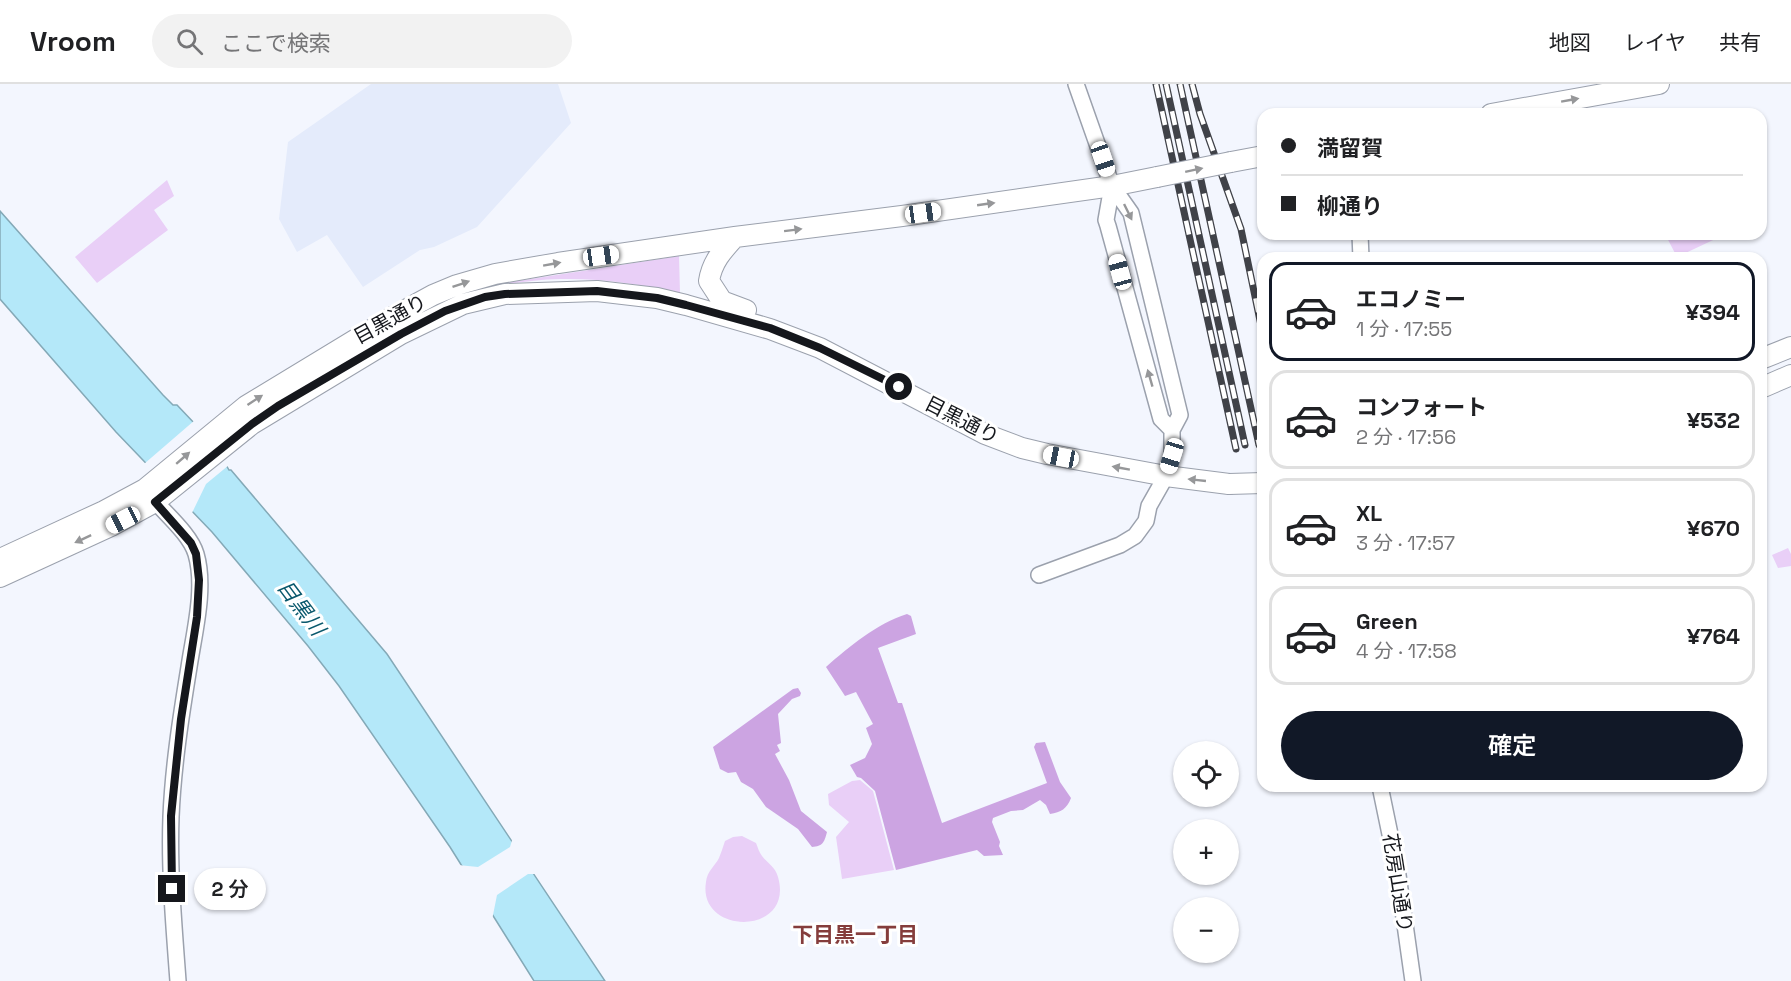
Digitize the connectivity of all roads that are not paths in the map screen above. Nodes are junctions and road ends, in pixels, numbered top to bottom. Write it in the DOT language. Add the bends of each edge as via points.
graph roads {
  1 [pos="1076,84"];
  2 [pos="1659,84"];
  3 [pos="1525,108"];
  4 [pos="1257,157"];
  5 [pos="1112,186"];
  6 [pos="735,237"];
  7 [pos="770,328"];
  8 [pos="1791,347"];
  9 [pos="1767,357"];
  10 [pos="1791,375"];
  11 [pos="1767,385"];
  12 [pos="1172,430"];
  13 [pos="214,443"];
  14 [pos="1166,476"];
  15 [pos="1257,483"];
  16 [pos="157,490"];
  17 [pos="0,559"];
  18 [pos="1039,575"];
  19 [pos="0,577"];
  20 [pos="1381,792"];
  21 [pos="178,981"];
  22 [pos="1413,981"];
  1 -- 5 [label="street"];
  3 -- 2 [label="main road, one-way"];
  5 -- 4 [label="main road, 目黒通り, one-way, bridge"];
  6 -- 5 [label="main road, 目黒通り, one-way"];
  12 -- 5 [label="street, one-way" via="1161,419 1106,220"];
  5 -- 12 [label="street, one-way" via="1131,213 1180,415"];
  6 -- 7 [label="main road" via="717,257 709,281 722,301 752,313"];
  13 -- 6 [label="main road, 目黒通り, one-way" via="246,406 391,318 457,285 558,263"];
  7 -- 13 [label="main road, 目黒通り" via="625,293 485,297 445,311 401,334"];
  14 -- 7 [label="main road, 目黒通り, one-way" via="1047,454 999,440 820,348"];
  8 -- 9 [label="main road"];
  10 -- 11 [label="main road"];
  12 -- 14 [label="street" via="1172,456"];
  13 -- 16 [label="main road, 目黒通り"];
  15 -- 14 [label="main road, 目黒通り, one-way, bridge" via="1229,484"];
  14 -- 18 [label="street" via="1135,536"];
  16 -- 17 [label="main road, 目黒通り"];
  16 -- 19 [label="main road, 目黒通り, one-way" via="111,526"];
  16 -- 21 [label="street" via="191,543 199,580 171,816"];
  20 -- 22 [label="street, 花房山通り"];
}
